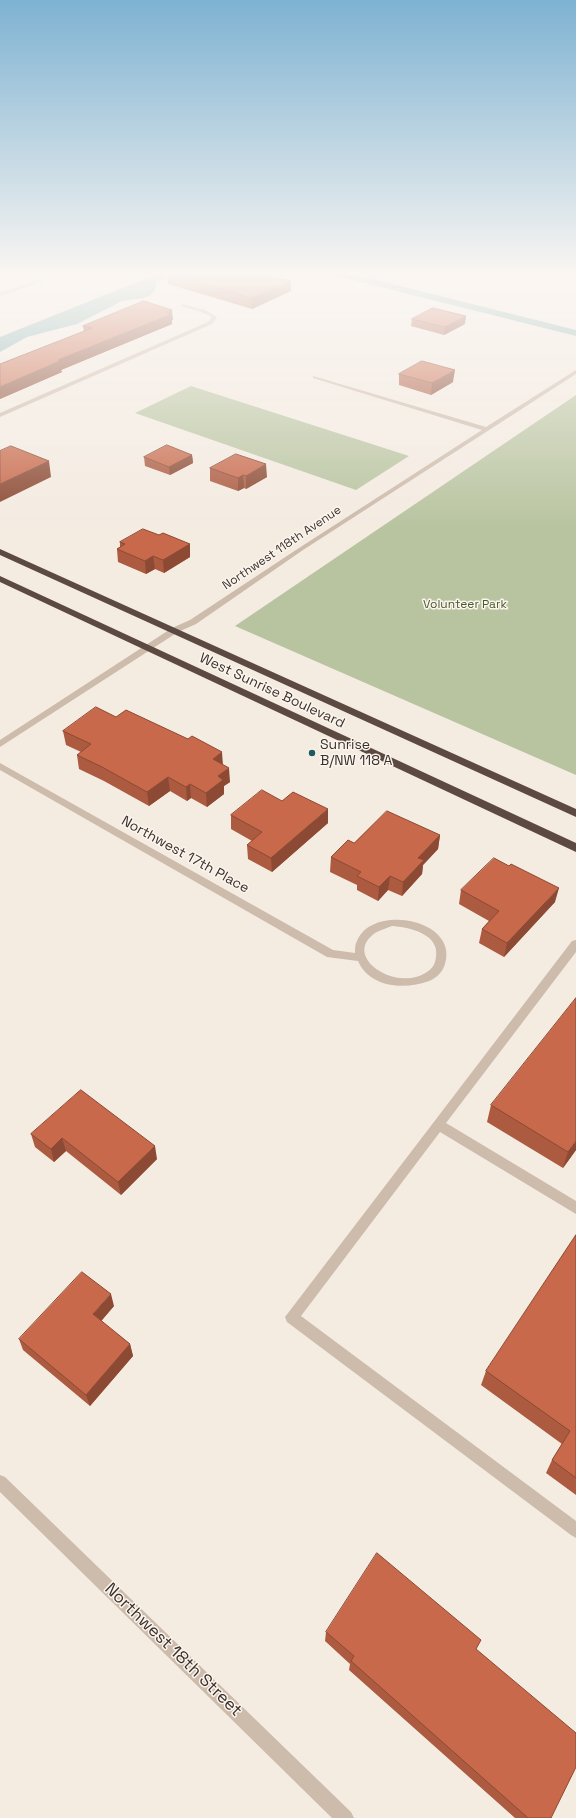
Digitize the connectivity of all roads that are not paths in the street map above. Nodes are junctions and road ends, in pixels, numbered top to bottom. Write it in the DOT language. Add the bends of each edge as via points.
graph roads {
  1 [pos="130,358"];
  2 [pos="576,372"];
  3 [pos="315,377"];
  4 [pos="0,415"];
  5 [pos="486,429"];
  6 [pos="0,552"];
  7 [pos="0,579"];
  8 [pos="175,630"];
  9 [pos="147,648"];
  10 [pos="0,744"];
  11 [pos="0,766"];
  12 [pos="576,813"];
  13 [pos="576,848"];
  14 [pos="576,944"];
  15 [pos="360,957"];
  16 [pos="438,1125"];
  17 [pos="576,1208"];
  18 [pos="0,1482"];
  19 [pos="576,1530"];
  20 [pos="346,1818"];
  1 -- 4 [label="street"];
  2 -- 5 [label="street, Northwest 118th Avenue"];
  3 -- 5 [label="street"];
  5 -- 8 [label="street, Northwest 118th Avenue" via="193,622"];
  6 -- 8 [label="highway, West Sunrise Boulevard"];
  7 -- 9 [label="highway, West Sunrise Boulevard"];
  8 -- 9 [label="street, Northwest 118th Avenue"];
  8 -- 12 [label="highway, West Sunrise Boulevard"];
  9 -- 10 [label="street, Northwest 118th Avenue"];
  9 -- 13 [label="highway, West Sunrise Boulevard"];
  11 -- 15 [label="street, Northwest 17th Place" via="331,954"];
  14 -- 16 [label="street"];
  15 -- 15 [label="street" via="366,968 376,976 389,982 404,984 418,982 430,976 439,968 442,958 441,947 436,938 427,930 403,922 379,925 369,931 362,938"];
  16 -- 17 [label="street"];
  16 -- 19 [label="street" via="292,1317"];
  18 -- 20 [label="street, Northwest 18th Street"];
}
